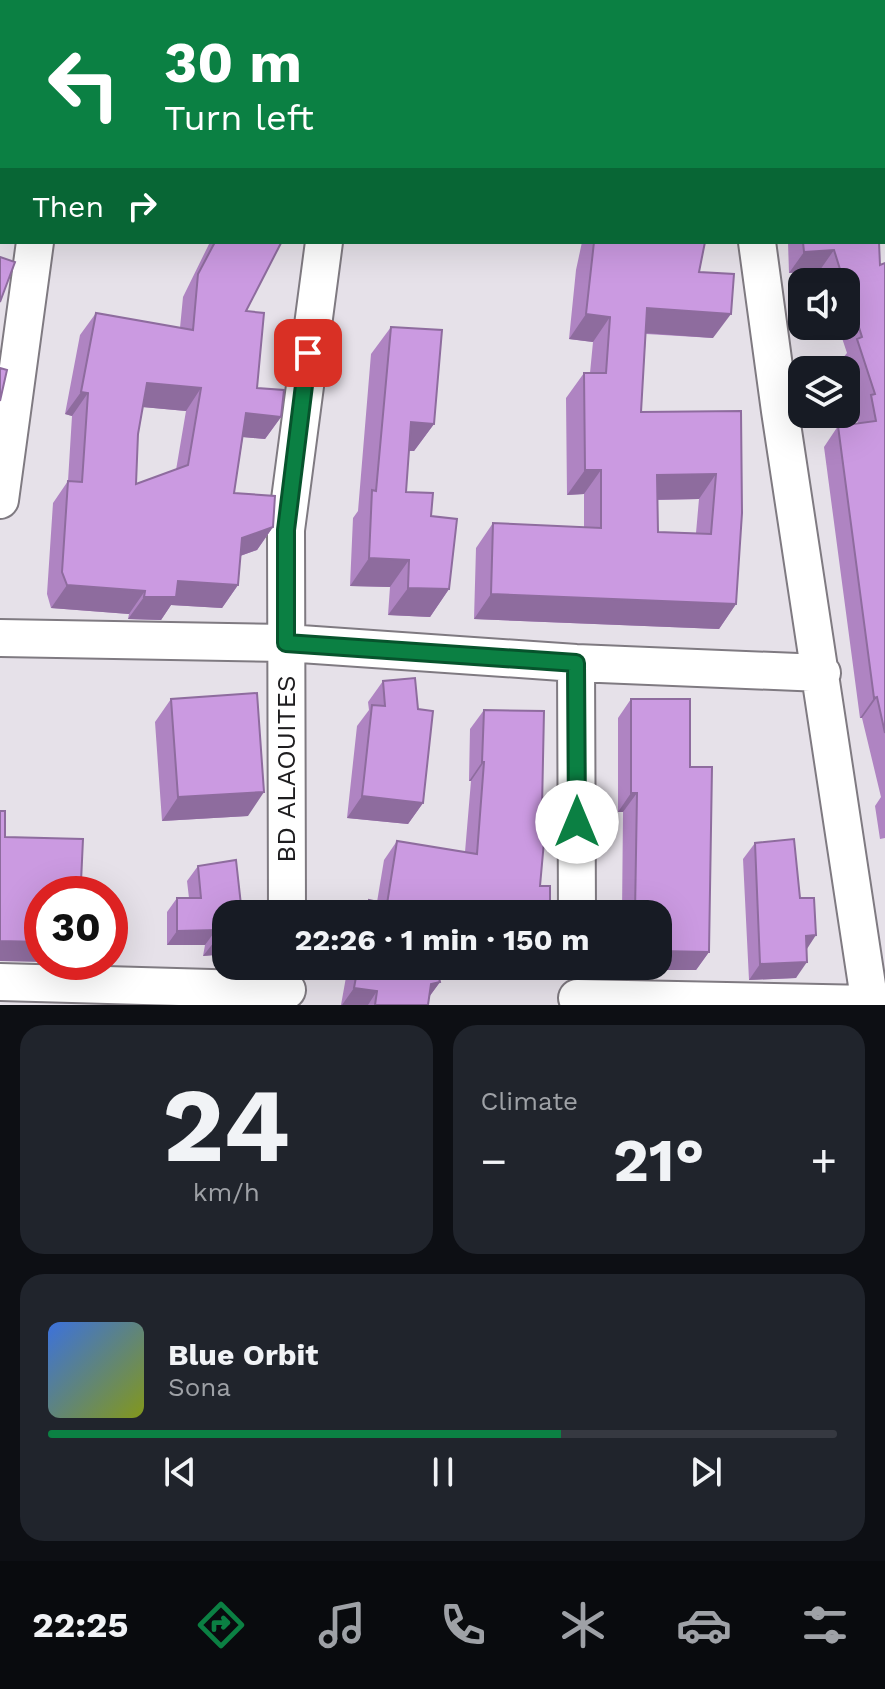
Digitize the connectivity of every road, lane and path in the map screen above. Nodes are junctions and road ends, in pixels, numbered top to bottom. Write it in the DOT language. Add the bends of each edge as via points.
graph roads {
  1 [pos="35,244"];
  2 [pos="324,244"];
  3 [pos="757,244"];
  4 [pos="0,500"];
  5 [pos="0,638"];
  6 [pos="286,643"];
  7 [pos="576,663"];
  8 [pos="822,673"];
  9 [pos="287,900"];
  10 [pos="577,900"];
  11 [pos="0,982"];
  12 [pos="287,987"];
  13 [pos="577,990"];
  14 [pos="870,1004"];
  1 -- 4 [label="street"];
  2 -- 6 [label="street, BD ALAOUITES" via="286,530"];
  3 -- 8 [label="street"];
  5 -- 6 [label="street"];
  6 -- 7 [label="street"];
  6 -- 9 [label="street, BD ALAOUITES"];
  7 -- 8 [label="street"];
  7 -- 10 [label="street"];
  8 -- 14 [label="street"];
  11 -- 12 [label="street"];
  13 -- 14 [label="street"];
}
